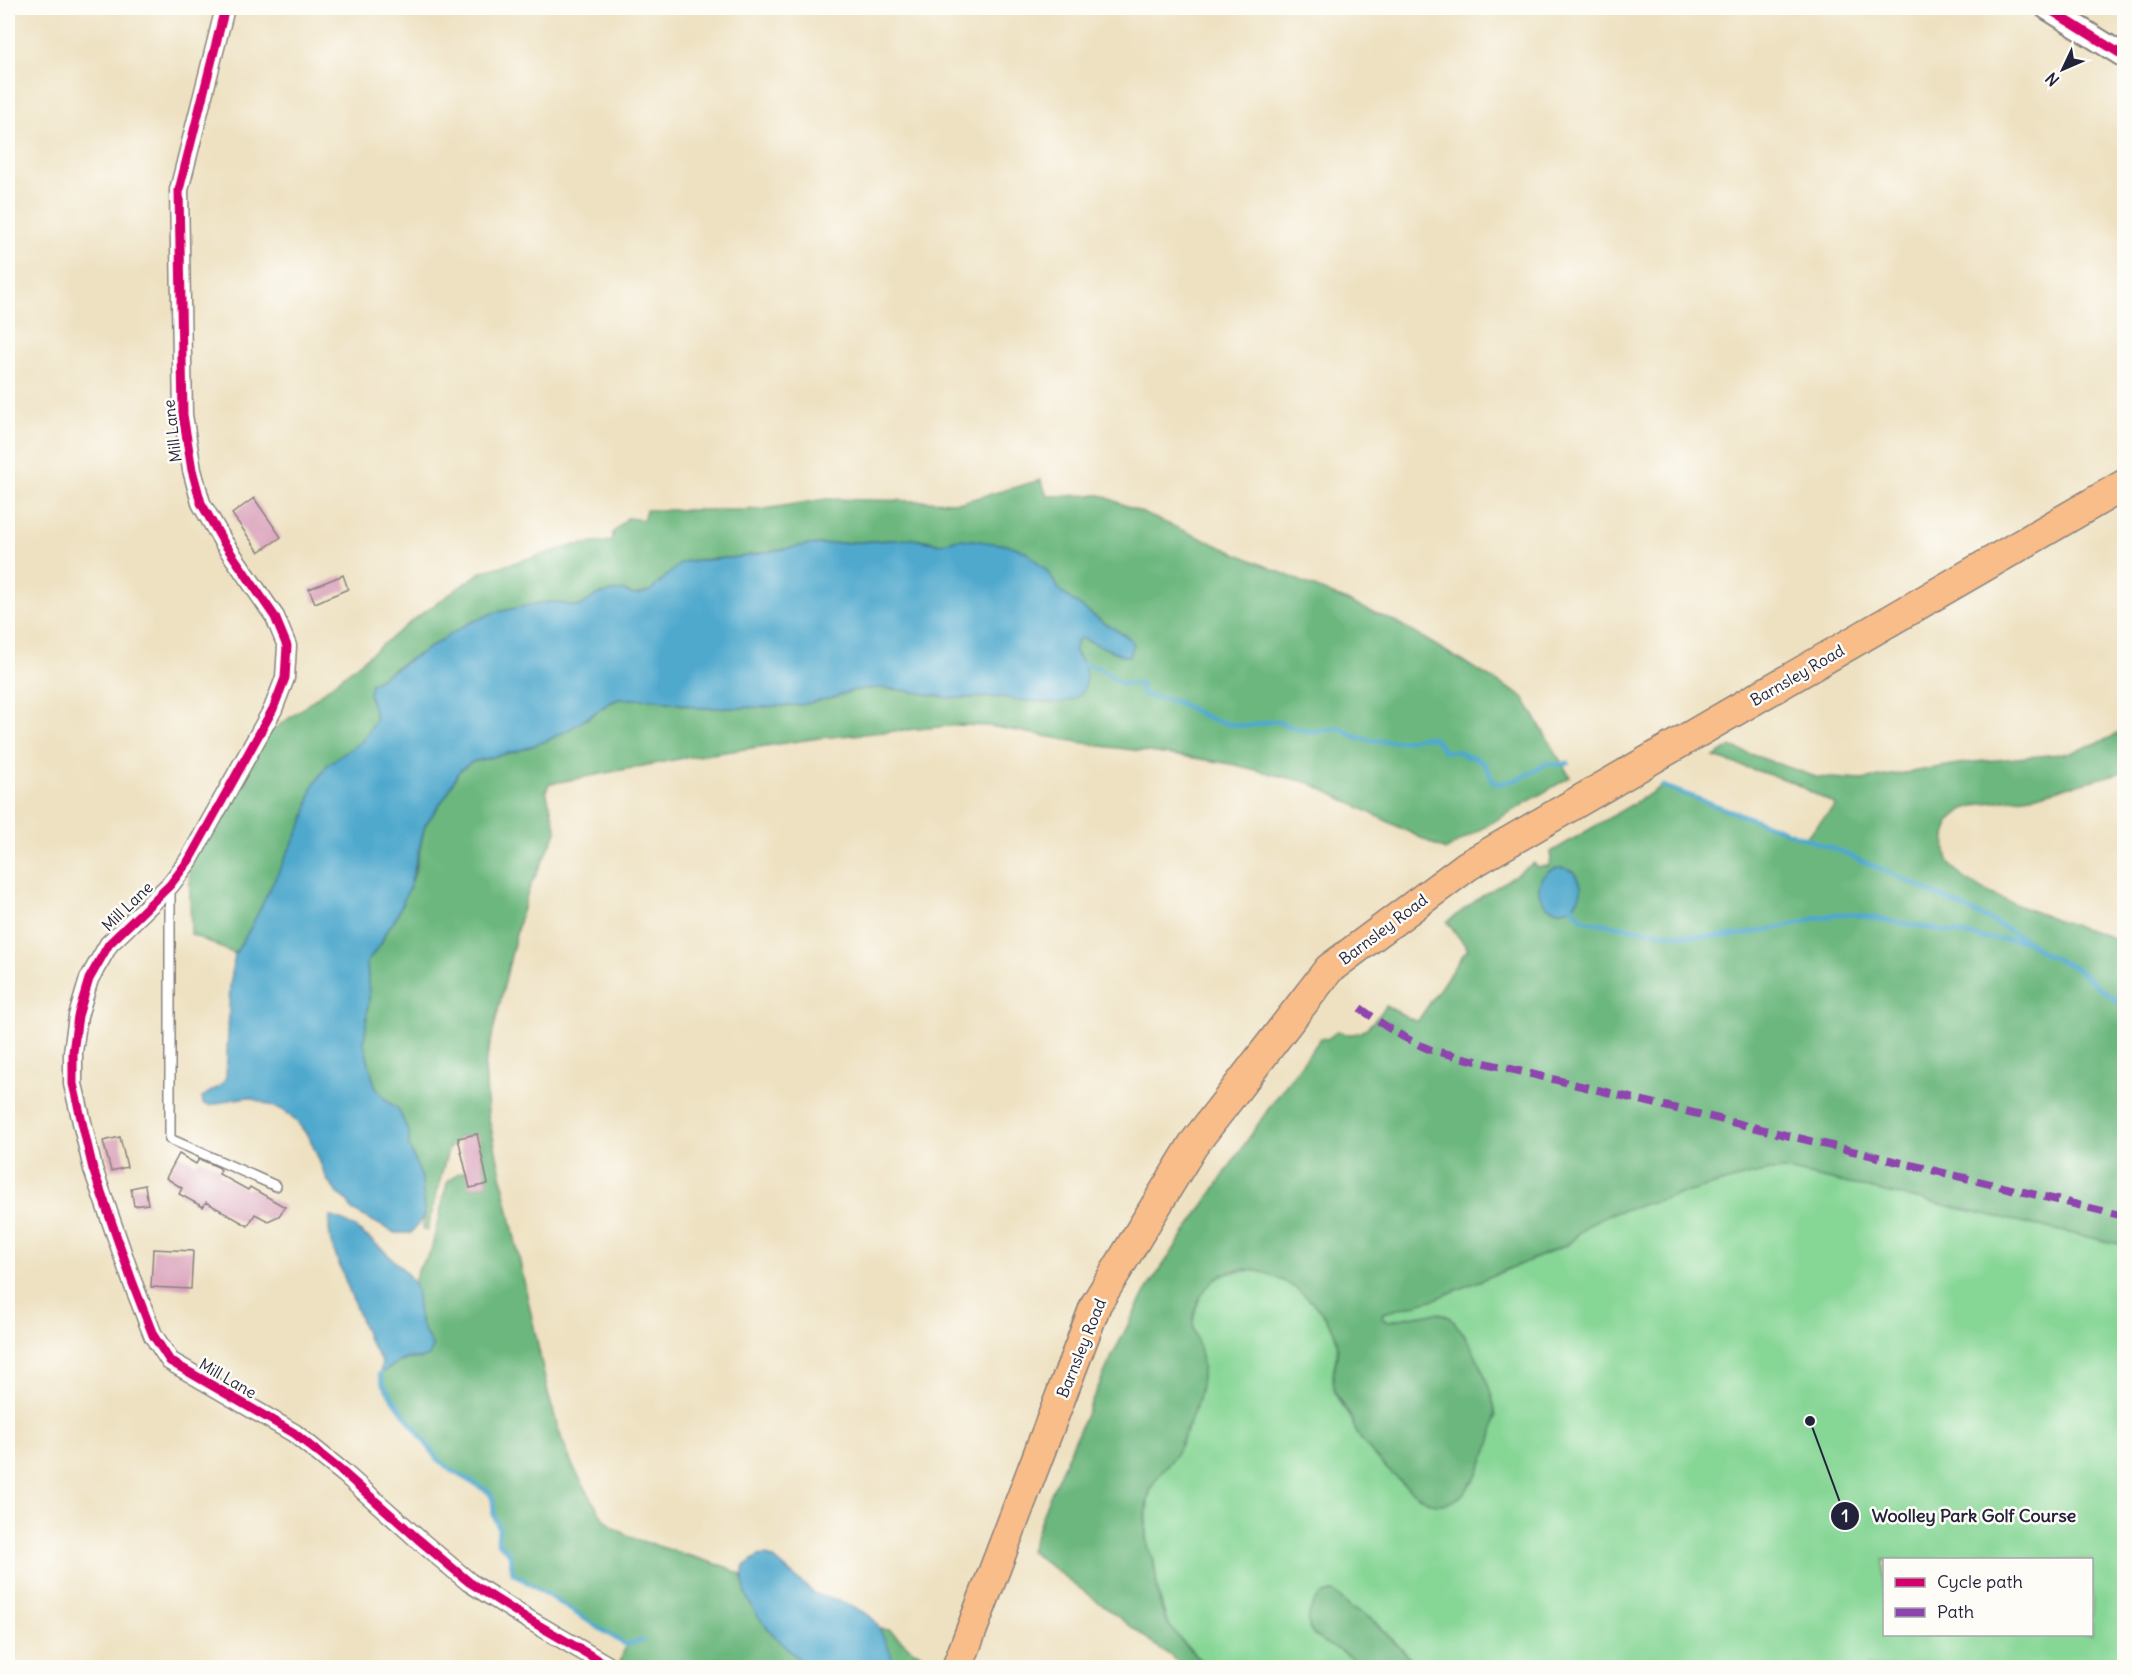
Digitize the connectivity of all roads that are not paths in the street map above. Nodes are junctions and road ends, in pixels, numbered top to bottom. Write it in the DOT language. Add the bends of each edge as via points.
graph roads {
  1 [pos="225,8"];
  2 [pos="2047,8"];
  3 [pos="2124,56"];
  4 [pos="2124,485"];
  5 [pos="170,885"];
  6 [pos="276,1186"];
  7 [pos="612,1668"];
  8 [pos="957,1668"];
  1 -- 5 [label="street, Mill Lane" via="179,190 183,415 201,503 275,617 287,646 285,678 273,709 189,860"];
  2 -- 3 [label="street"];
  4 -- 8 [label="main road, Barnsley Road" via="1467,866 1329,969 1193,1145 1096,1304"];
  5 -- 6 [label="lane" via="170,1139"];
  5 -- 7 [label="street, Mill Lane" via="109,944 89,979 73,1052 73,1084 93,1168 153,1335 170,1361 294,1433 470,1582"];
}
